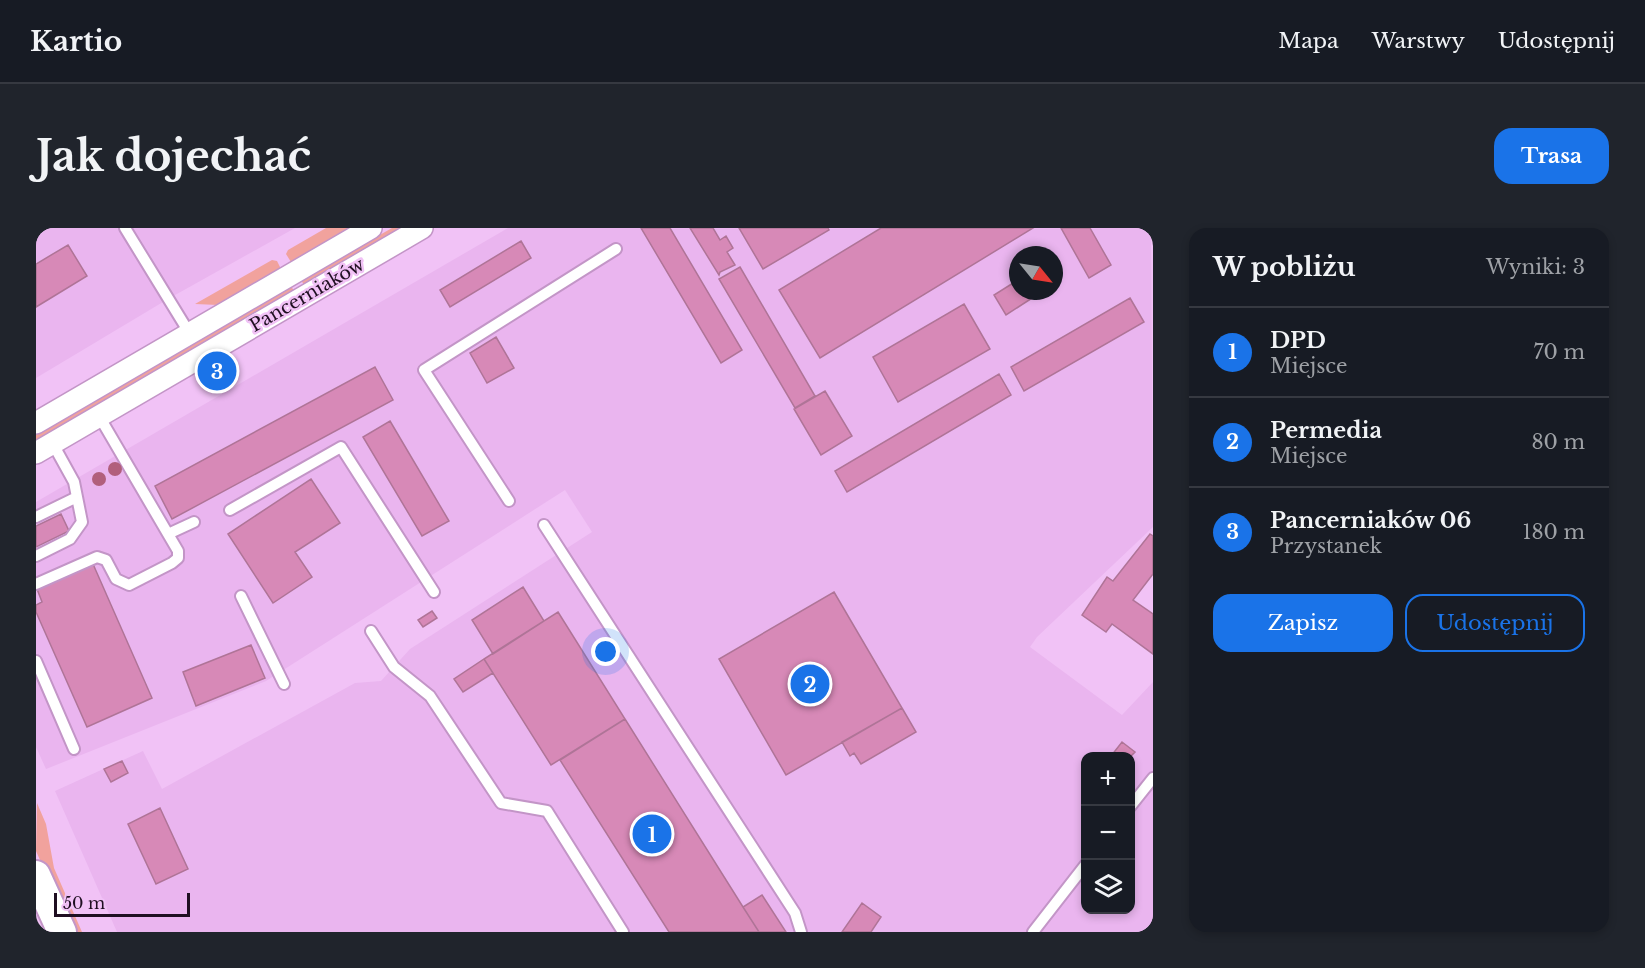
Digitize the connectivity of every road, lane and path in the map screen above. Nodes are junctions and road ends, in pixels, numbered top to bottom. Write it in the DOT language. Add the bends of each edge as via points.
graph roads {
  1 [pos="125,228"];
  2 [pos="371,228"];
  3 [pos="423,228"];
  4 [pos="616,249"];
  5 [pos="190,334"];
  6 [pos="99,416"];
  7 [pos="36,423"];
  8 [pos="44,448"];
  9 [pos="77,497"];
  10 [pos="509,501"];
  11 [pos="230,510"];
  12 [pos="36,517"];
  13 [pos="194,522"];
  14 [pos="544,525"];
  15 [pos="168,534"];
  16 [pos="36,556"];
  17 [pos="36,584"];
  18 [pos="434,592"];
  19 [pos="241,596"];
  20 [pos="371,631"];
  21 [pos="36,661"];
  22 [pos="284,684"];
  23 [pos="74,749"];
  24 [pos="1153,778"];
  25 [pos="1132,806"];
  26 [pos="1081,870"];
  27 [pos="36,875"];
  28 [pos="62,932"];
  29 [pos="623,932"];
  30 [pos="801,932"];
  31 [pos="1033,932"];
  1 -- 5 [label="lane"];
  2 -- 5 [label="street, Pancerniaków"];
  3 -- 6 [label="street, Pancerniaków"];
  4 -- 10 [label="lane" via="424,370"];
  5 -- 7 [label="street, Pancerniaków"];
  6 -- 8 [label="street, Pancerniaków"];
  6 -- 15 [label="lane"];
  8 -- 9 [label="lane" via="74,482"];
  9 -- 12 [label="lane"];
  9 -- 16 [label="lane" via="82,522 70,539"];
  11 -- 18 [label="lane" via="340,447"];
  13 -- 15 [label="lane"];
  14 -- 30 [label="lane" via="795,913"];
  15 -- 17 [label="lane" via="178,558 129,585 116,579 106,560 97,557"];
  19 -- 22 [label="lane"];
  20 -- 29 [label="lane" via="394,667 430,696 501,803 547,811"];
  21 -- 23 [label="lane"];
  24 -- 25 [label="lane"];
  26 -- 31 [label="lane"];
  27 -- 28 [label="street"];
}
